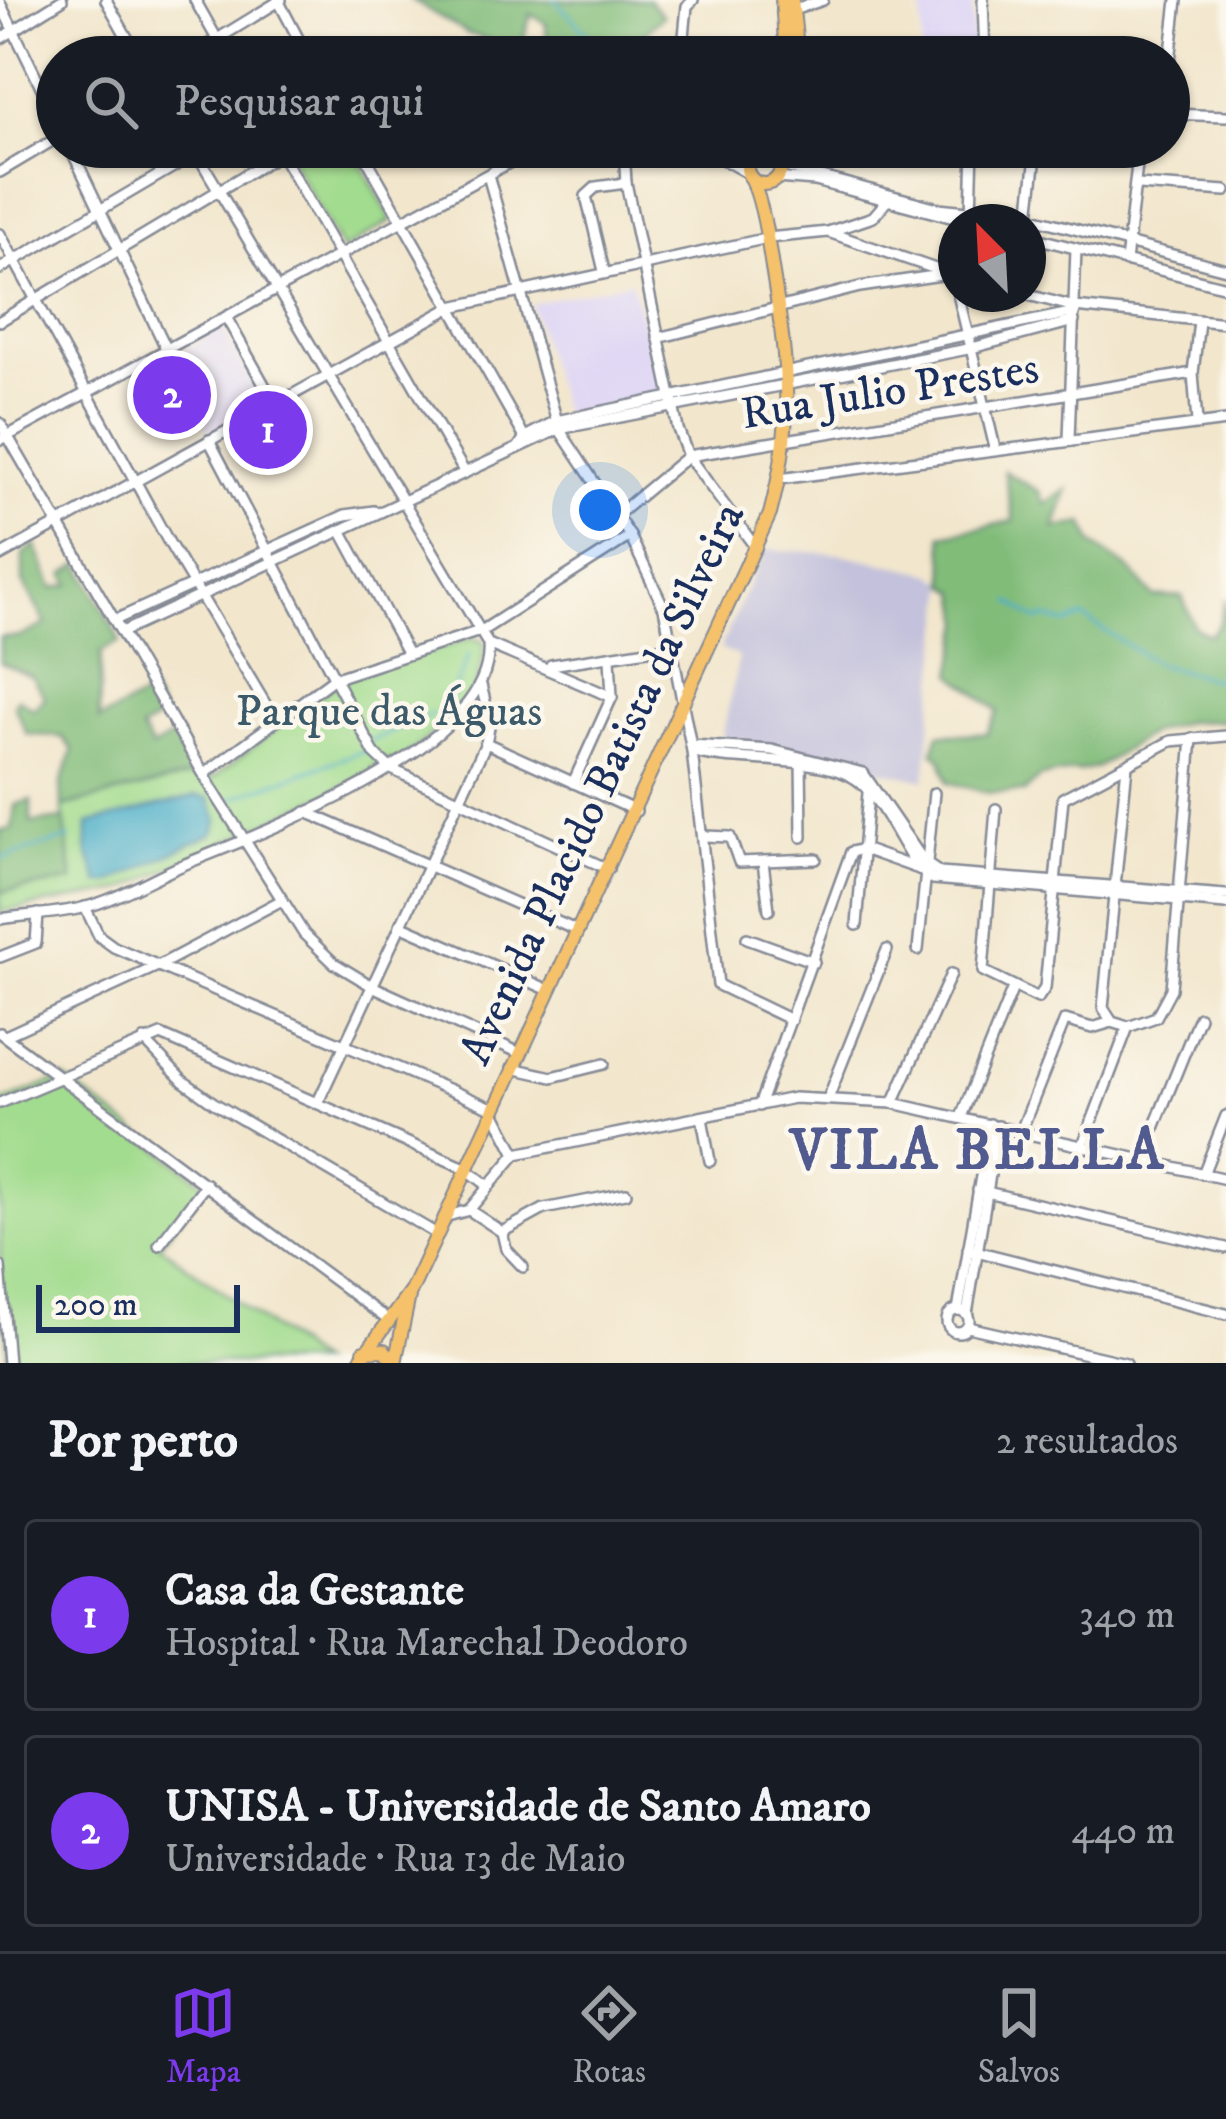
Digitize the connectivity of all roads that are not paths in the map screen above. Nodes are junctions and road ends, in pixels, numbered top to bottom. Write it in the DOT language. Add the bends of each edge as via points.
graph roads {
  1 [pos="62,0"];
  2 [pos="106,0"];
  3 [pos="195,0"];
  4 [pos="279,0"];
  5 [pos="693,0"];
  6 [pos="823,0"];
  7 [pos="983,0"];
  8 [pos="1177,0"];
  9 [pos="0,2"];
  10 [pos="789,4"];
  11 [pos="14,30"];
  12 [pos="126,36"];
  13 [pos="215,36"];
  14 [pos="223,36"];
  15 [pos="297,36"];
  16 [pos="684,36"];
  17 [pos="787,36"];
  18 [pos="794,36"];
  19 [pos="984,36"];
  20 [pos="1173,36"];
  21 [pos="0,39"];
  22 [pos="36,76"];
  23 [pos="1190,115"];
  24 [pos="1226,116"];
  25 [pos="36,150"];
  26 [pos="79,168"];
  27 [pos="169,168"];
  28 [pos="209,168"];
  29 [pos="254,168"];
  30 [pos="289,168"];
  31 [pos="372,168"];
  32 [pos="500,168"];
  33 [pos="626,168"];
  34 [pos="736,168"];
  35 [pos="751,168"];
  36 [pos="776,168"];
  37 [pos="780,168"];
  38 [pos="972,168"];
  39 [pos="1035,168"];
  40 [pos="1138,168"];
  41 [pos="0,172"];
  42 [pos="778,172"];
  43 [pos="488,175"];
  44 [pos="751,176"];
  45 [pos="626,183"];
  46 [pos="1138,185"];
  47 [pos="1226,191"];
  48 [pos="221,192"];
  49 [pos="889,199"];
  50 [pos="970,204"];
  51 [pos="1030,204"];
  52 [pos="938,211"];
  53 [pos="99,212"];
  54 [pos="766,215"];
  55 [pos="402,219"];
  56 [pos="1046,221"];
  57 [pos="828,232"];
  58 [pos="0,234"];
  59 [pos="768,238"];
  60 [pos="1046,241"];
  61 [pos="1130,243"];
  62 [pos="1076,250"];
  63 [pos="118,251"];
  64 [pos="338,254"];
  65 [pos="14,261"];
  66 [pos="1126,262"];
  67 [pos="644,264"];
  68 [pos="0,269"];
  69 [pos="1226,269"];
  70 [pos="604,271"];
  71 [pos="938,271"];
  72 [pos="938,279"];
  73 [pos="1226,287"];
  74 [pos="279,288"];
  75 [pos="521,293"];
  76 [pos="37,299"];
  77 [pos="1046,302"];
  78 [pos="452,308"];
  79 [pos="778,310"];
  80 [pos="961,312"];
  81 [pos="1075,313"];
  82 [pos="226,317"];
  83 [pos="0,321"];
  84 [pos="1199,321"];
  85 [pos="1226,323"];
  86 [pos="658,338"];
  87 [pos="389,340"];
  88 [pos="966,344"];
  89 [pos="166,351"];
  90 [pos="329,372"];
  91 [pos="1193,373"];
  92 [pos="790,379"];
  93 [pos="187,392"];
  94 [pos="88,393"];
  95 [pos="669,395"];
  96 [pos="1071,397"];
  97 [pos="275,404"];
  98 [pos="672,408"];
  99 [pos="984,410"];
  100 [pos="617,412"];
  101 [pos="1197,422"];
  102 [pos="1226,422"];
  103 [pos="0,423"];
  104 [pos="558,425"];
  105 [pos="4,438"];
  106 [pos="1069,439"];
  107 [pos="209,440"];
  108 [pos="523,442"];
  109 [pos="785,442"];
  110 [pos="995,448"];
  111 [pos="688,456"];
  112 [pos="465,473"];
  113 [pos="135,479"];
  114 [pos="779,479"];
  115 [pos="405,501"];
  116 [pos="380,512"];
  117 [pos="617,515"];
  118 [pos="59,523"];
  119 [pos="341,530"];
  120 [pos="630,536"];
  121 [pos="756,548"];
  122 [pos="267,551"];
  123 [pos="2,552"];
  124 [pos="273,562"];
  125 [pos="195,584"];
  126 [pos="202,595"];
  127 [pos="116,620"];
  128 [pos="483,631"];
  129 [pos="122,632"];
  130 [pos="488,644"];
  131 [pos="673,646"];
  132 [pos="408,655"];
  133 [pos="610,658"];
  134 [pos="546,664"];
  135 [pos="333,679"];
  136 [pos="481,685"];
  137 [pos="612,697"];
  138 [pos="683,707"];
  139 [pos="275,720"];
  140 [pos="1226,736"];
  141 [pos="1192,738"];
  142 [pos="486,743"];
  143 [pos="691,748"];
  144 [pos="801,760"];
  145 [pos="815,764"];
  146 [pos="1127,765"];
  147 [pos="391,769"];
  148 [pos="204,774"];
  149 [pos="573,783"];
  150 [pos="869,787"];
  151 [pos="803,790"];
  152 [pos="934,793"];
  153 [pos="457,800"];
  154 [pos="996,809"];
  155 [pos="636,811"];
  156 [pos="306,812"];
  157 [pos="704,836"];
  158 [pos="802,837"];
  159 [pos="245,842"];
  160 [pos="862,849"];
  161 [pos="816,859"];
  162 [pos="763,862"];
  163 [pos="426,869"];
  164 [pos="608,869"];
  165 [pos="924,869"];
  166 [pos="989,881"];
  167 [pos="1053,887"];
  168 [pos="1117,892"];
  169 [pos="1226,895"];
  170 [pos="1178,897"];
  171 [pos="281,900"];
  172 [pos="1226,904"];
  173 [pos="85,908"];
  174 [pos="769,910"];
  175 [pos="38,914"];
  176 [pos="0,920"];
  177 [pos="400,925"];
  178 [pos="857,925"];
  179 [pos="578,931"];
  180 [pos="747,938"];
  181 [pos="887,950"];
  182 [pos="918,950"];
  183 [pos="0,957"];
  184 [pos="814,962"];
  185 [pos="160,965"];
  186 [pos="951,974"];
  187 [pos="372,986"];
  188 [pos="549,990"];
  189 [pos="1012,990"];
  190 [pos="1199,1017"];
  191 [pos="790,1020"];
  192 [pos="1112,1022"];
  193 [pos="1128,1027"];
  194 [pos="2,1035"];
  195 [pos="144,1040"];
  196 [pos="346,1043"];
  197 [pos="520,1053"];
  198 [pos="604,1064"];
  199 [pos="512,1068"];
  200 [pos="64,1078"];
  201 [pos="829,1096"];
  202 [pos="318,1102"];
  203 [pos="892,1102"];
  204 [pos="0,1103"];
  205 [pos="759,1106"];
  206 [pos="493,1108"];
  207 [pos="1226,1116"];
  208 [pos="702,1118"];
  209 [pos="962,1118"];
  210 [pos="994,1125"];
  211 [pos="1021,1131"];
  212 [pos="1083,1145"];
  213 [pos="516,1154"];
  214 [pos="1142,1160"];
  215 [pos="710,1161"];
  216 [pos="466,1168"];
  217 [pos="1203,1174"];
  218 [pos="1226,1179"];
  219 [pos="206,1184"];
  220 [pos="486,1184"];
  221 [pos="983,1191"];
  222 [pos="626,1193"];
  223 [pos="469,1210"];
  224 [pos="444,1217"];
  225 [pos="502,1232"];
  226 [pos="435,1233"];
  227 [pos="159,1245"];
  228 [pos="1226,1247"];
  229 [pos="973,1251"];
  230 [pos="0,1266"];
  231 [pos="524,1268"];
  232 [pos="409,1294"];
  233 [pos="962,1312"];
  234 [pos="1226,1314"];
  235 [pos="388,1320"];
  236 [pos="968,1327"];
  237 [pos="361,1357"];
  238 [pos="1118,1362"];
  239 [pos="8,1363"];
  240 [pos="395,1363"];
  1 -- 11 [label="street"];
  2 -- 12 [label="street"];
  3 -- 13 [label="street"];
  4 -- 14 [label="street"];
  4 -- 15 [label="street"];
  5 -- 16 [label="street"];
  6 -- 10 [label="street"];
  7 -- 19 [label="street"];
  8 -- 20 [label="street"];
  9 -- 11 [label="street"];
  10 -- 17 [label="main road"];
  10 -- 18 [label="main road"];
  11 -- 21 [label="street"];
  11 -- 22 [label="street"];
  23 -- 24 [label="street"];
  25 -- 41 [label="street"];
  26 -- 53 [label="street"];
  27 -- 53 [label="street"];
  28 -- 48 [label="street"];
  29 -- 48 [label="street"];
  30 -- 64 [label="street"];
  31 -- 55 [label="street"];
  32 -- 43 [label="street"];
  33 -- 45 [label="street"];
  34 -- 44 [label="street"];
  35 -- 44 [label="main road"];
  36 -- 42 [label="main road"];
  37 -- 42 [label="main road, Avenida Placido Batista da Silveira"];
  38 -- 50 [label="street"];
  39 -- 51 [label="street"];
  40 -- 46 [label="street"];
  42 -- 44 [label="main road"];
  42 -- 49 [label="street"];
  42 -- 54 [label="main road, Avenida Placido Batista da Silveira"];
  43 -- 55 [label="street"];
  43 -- 75 [label="street"];
  44 -- 54 [label="main road, Avenida Placido Batista da Silveira"];
  45 -- 67 [label="street"];
  45 -- 70 [label="street" via="586,196"];
  46 -- 47 [label="street"];
  46 -- 61 [label="street"];
  48 -- 63 [label="street"];
  48 -- 74 [label="street"];
  49 -- 52 [label="street"];
  49 -- 57 [label="street" via="873,217"];
  53 -- 63 [label="street"];
  53 -- 65 [label="street"];
  54 -- 59 [label="main road, Avenida Placido Batista da Silveira"];
  55 -- 64 [label="street"];
  55 -- 78 [label="street"];
  56 -- 61 [label="street"];
  57 -- 59 [label="street"];
  57 -- 71 [label="street"];
  58 -- 65 [label="street"];
  59 -- 67 [label="street"];
  59 -- 79 [label="main road, Avenida Placido Batista da Silveira"];
  60 -- 62 [label="street"];
  61 -- 66 [label="street"];
  61 -- 69 [label="street"];
  62 -- 66 [label="street"];
  62 -- 81 [label="street"];
  63 -- 76 [label="street"];
  63 -- 89 [label="street"];
  64 -- 74 [label="street"];
  64 -- 87 [label="street"];
  65 -- 68 [label="street"];
  65 -- 76 [label="street"];
  66 -- 73 [label="street"];
  67 -- 70 [label="street"];
  67 -- 86 [label="street"];
  70 -- 75 [label="street"];
  72 -- 79 [label="street" via="860,287"];
  74 -- 82 [label="street"];
  74 -- 90 [label="street"];
  75 -- 78 [label="street"];
  75 -- 104 [label="street"];
  76 -- 83 [label="street"];
  76 -- 94 [label="street"];
  77 -- 81 [label="street"];
  78 -- 87 [label="street"];
  78 -- 108 [label="street"];
  79 -- 86 [label="street"];
  79 -- 92 [label="main road, Avenida Placido Batista da Silveira"];
  80 -- 88 [label="street"];
  81 -- 84 [label="street"];
  81 -- 88 [label="street"];
  81 -- 96 [label="street"];
  82 -- 89 [label="street"];
  82 -- 97 [label="street"];
  84 -- 85 [label="street"];
  84 -- 91 [label="street"];
  86 -- 95 [label="street"];
  87 -- 90 [label="street"];
  87 -- 112 [label="street"];
  88 -- 92 [label="street"];
  88 -- 99 [label="street"];
  89 -- 93 [label="street"];
  89 -- 94 [label="street"];
  90 -- 97 [label="street"];
  90 -- 115 [label="street"];
  91 -- 96 [label="street, Rua Julio Prestes"];
  91 -- 101 [label="street"];
  92 -- 95 [label="street"];
  92 -- 98 [label="street"];
  92 -- 109 [label="main road, Avenida Placido Batista da Silveira"];
  94 -- 105 [label="street"];
  94 -- 113 [label="street"];
  95 -- 98 [label="street"];
  95 -- 100 [label="street"];
  96 -- 99 [label="street, Rua Julio Prestes"];
  96 -- 106 [label="street"];
  97 -- 107 [label="street"];
  98 -- 100 [label="street"];
  98 -- 111 [label="street"];
  99 -- 109 [label="street, Rua Julio Prestes"];
  99 -- 110 [label="street"];
  100 -- 104 [label="street"];
  101 -- 102 [label="street"];
  101 -- 106 [label="street"];
  103 -- 105 [label="street"];
  104 -- 108 [label="street"];
  104 -- 117 [label="street"];
  105 -- 118 [label="street"];
  106 -- 110 [label="street"];
  107 -- 113 [label="street"];
  107 -- 122 [label="street"];
  108 -- 112 [label="street"];
  109 -- 111 [label="street, Rua Julio Prestes"];
  109 -- 114 [label="main road, Avenida Placido Batista da Silveira"];
  110 -- 114 [label="street"];
  111 -- 117 [label="street, Rua Julio Prestes"];
  111 -- 121 [label="street"];
  112 -- 115 [label="street"];
  113 -- 118 [label="street"];
  113 -- 125 [label="street"];
  114 -- 121 [label="main road, Avenida Placido Batista da Silveira"];
  115 -- 116 [label="street"];
  115 -- 128 [label="street"];
  116 -- 119 [label="street"];
  116 -- 122 [label="street" via="345,515"];
  117 -- 120 [label="street"];
  118 -- 123 [label="street"];
  118 -- 127 [label="street"];
  119 -- 124 [label="street"];
  119 -- 132 [label="street"];
  120 -- 128 [label="street"];
  120 -- 131 [label="street"];
  121 -- 138 [label="main road, Avenida Placido Batista da Silveira"];
  122 -- 124 [label="street"];
  122 -- 125 [label="street"];
  124 -- 126 [label="street"];
  124 -- 135 [label="street"];
  125 -- 126 [label="street"];
  125 -- 127 [label="street"];
  126 -- 129 [label="street"];
  126 -- 139 [label="street"];
  127 -- 129 [label="street"];
  128 -- 130 [label="street"];
  128 -- 132 [label="street"];
  129 -- 148 [label="street"];
  130 -- 134 [label="street"];
  130 -- 136 [label="street"];
  131 -- 133 [label="street"];
  131 -- 138 [label="street"];
  132 -- 135 [label="street"];
  133 -- 134 [label="street"];
  133 -- 137 [label="street"];
  134 -- 137 [label="street"];
  135 -- 139 [label="street"];
  135 -- 147 [label="street" via="369,746"];
  136 -- 142 [label="street"];
  136 -- 147 [label="street"];
  137 -- 149 [label="street"];
  138 -- 143 [label="street"];
  138 -- 155 [label="main road, Avenida Placido Batista da Silveira"];
  139 -- 148 [label="street"];
  140 -- 141 [label="street"];
  141 -- 146 [label="street"];
  141 -- 170 [label="street"];
  142 -- 149 [label="street"];
  142 -- 153 [label="street"];
  143 -- 144 [label="street"];
  143 -- 157 [label="street"];
  144 -- 145 [label="street"];
  144 -- 151 [label="street"];
  145 -- 150 [label="street" via="855,770"];
  145 -- 151 [label="street"];
  146 -- 167 [label="street" via="1070,790 1060,807"];
  146 -- 168 [label="street"];
  147 -- 153 [label="street"];
  147 -- 156 [label="street"];
  148 -- 159 [label="street"];
  149 -- 155 [label="street"];
  150 -- 160 [label="street"];
  150 -- 165 [label="street"];
  151 -- 158 [label="street"];
  152 -- 165 [label="street"];
  153 -- 163 [label="street"];
  153 -- 164 [label="street"];
  154 -- 166 [label="street"];
  155 -- 164 [label="main road, Avenida Placido Batista da Silveira"];
  156 -- 159 [label="street"];
  156 -- 163 [label="street"];
  157 -- 162 [label="street" via="730,837 739,862"];
  157 -- 191 [label="street" via="718,985"];
  159 -- 171 [label="street"];
  159 -- 173 [label="street"];
  160 -- 165 [label="street"];
  160 -- 178 [label="street"];
  160 -- 184 [label="street" via="851,852"];
  161 -- 162 [label="street"];
  162 -- 174 [label="street"];
  163 -- 177 [label="street"];
  163 -- 179 [label="street"];
  164 -- 179 [label="main road, Avenida Placido Batista da Silveira"];
  165 -- 166 [label="street"];
  165 -- 182 [label="street"];
  166 -- 167 [label="street"];
  166 -- 189 [label="street" via="983,971"];
  167 -- 168 [label="street"];
  167 -- 189 [label="street" via="1045,988 1034,999"];
  168 -- 170 [label="street"];
  168 -- 192 [label="street" via="1103,1008"];
  169 -- 170 [label="street"];
  170 -- 172 [label="street"];
  170 -- 193 [label="street" via="1166,1004"];
  171 -- 185 [label="street"];
  171 -- 187 [label="street" via="320,952"];
  173 -- 175 [label="street"];
  173 -- 185 [label="street" via="105,943"];
  175 -- 176 [label="street"];
  175 -- 183 [label="street" via="36,943"];
  177 -- 187 [label="street"];
  177 -- 188 [label="street"];
  179 -- 188 [label="main road, Avenida Placido Batista da Silveira"];
  180 -- 184 [label="street"];
  181 -- 201 [label="street"];
  184 -- 191 [label="street"];
  185 -- 194 [label="street"];
  185 -- 196 [label="street"];
  186 -- 203 [label="street"];
  187 -- 196 [label="street"];
  187 -- 197 [label="street"];
  188 -- 197 [label="main road, Avenida Placido Batista da Silveira"];
  189 -- 209 [label="street"];
  190 -- 214 [label="street"];
  191 -- 205 [label="street"];
  192 -- 193 [label="street"];
  192 -- 211 [label="street" via="1092,1028 1065,1020"];
  193 -- 212 [label="street"];
  194 -- 200 [label="street"];
  195 -- 200 [label="street"];
  195 -- 202 [label="street" via="166,1036"];
  195 -- 226 [label="street" via="214,1103"];
  196 -- 202 [label="street"];
  196 -- 206 [label="street"];
  197 -- 199 [label="main road, Avenida Placido Batista da Silveira"];
  198 -- 199 [label="street" via="561,1077"];
  199 -- 206 [label="main road, Avenida Placido Batista da Silveira"];
  200 -- 204 [label="street"];
  200 -- 219 [label="street"];
  201 -- 203 [label="street"];
  201 -- 205 [label="street"];
  202 -- 216 [label="street"];
  203 -- 209 [label="street"];
  205 -- 208 [label="street"];
  206 -- 213 [label="street"];
  206 -- 216 [label="main road, Avenida Placido Batista da Silveira"];
  207 -- 217 [label="street"];
  208 -- 213 [label="street"];
  208 -- 215 [label="street"];
  209 -- 210 [label="street"];
  210 -- 211 [label="street"];
  210 -- 221 [label="street"];
  211 -- 212 [label="street"];
  212 -- 214 [label="street"];
  213 -- 220 [label="street"];
  214 -- 217 [label="street"];
  216 -- 220 [label="street"];
  216 -- 224 [label="main road, Avenida Placido Batista da Silveira"];
  217 -- 218 [label="street"];
  219 -- 227 [label="street"];
  219 -- 235 [label="street"];
  220 -- 223 [label="street"];
  221 -- 228 [label="street"];
  221 -- 229 [label="street"];
  222 -- 225 [label="street" via="544,1209"];
  223 -- 224 [label="street"];
  223 -- 225 [label="street"];
  224 -- 226 [label="main road, Avenida Placido Batista da Silveira"];
  225 -- 231 [label="street"];
  226 -- 232 [label="main road, Avenida Placido Batista da Silveira"];
  229 -- 233 [label="street"];
  229 -- 234 [label="street"];
  230 -- 239 [label="street"];
  232 -- 235 [label="main road, Avenida Placido Batista da Silveira"];
  232 -- 240 [label="main road, Avenida Placido Batista da Silveira"];
  233 -- 236 [label="street"];
  233 -- 236 [label="street" via="949,1315 948,1326"];
  235 -- 237 [label="main road, Avenida Placido Batista da Silveira"];
  236 -- 238 [label="street"];
  237 -- 240 [label="main road" via="384,1350"];
}
